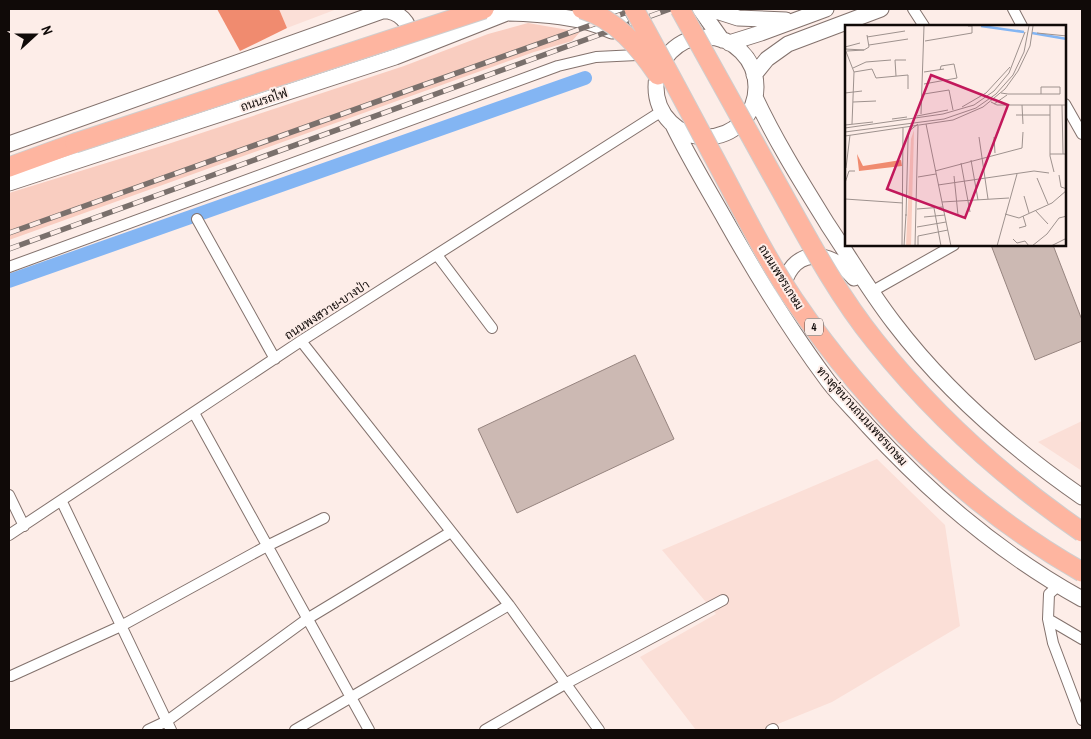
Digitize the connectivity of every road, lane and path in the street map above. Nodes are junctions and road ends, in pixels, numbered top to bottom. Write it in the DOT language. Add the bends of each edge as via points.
graph roads {
  1 [pos="484,9"];
  2 [pos="582,9"];
  3 [pos="613,9"];
  4 [pos="634,9"];
  5 [pos="680,9"];
  6 [pos="700,9"];
  7 [pos="710,9"];
  8 [pos="826,9"];
  9 [pos="881,9"];
  10 [pos="913,9"];
  11 [pos="1013,9"];
  12 [pos="383,10"];
  13 [pos="512,11"];
  14 [pos="794,20"];
  15 [pos="923,25"];
  16 [pos="1021,25"];
  17 [pos="725,41"];
  18 [pos="634,50"];
  19 [pos="395,57"];
  20 [pos="754,75"];
  21 [pos="657,96"];
  22 [pos="755,97"];
  23 [pos="1066,106"];
  24 [pos="662,111"];
  25 [pos="673,125"];
  26 [pos="1082,134"];
  27 [pos="9,144"];
  28 [pos="9,167"];
  29 [pos="9,182"];
  30 [pos="196,219"];
  31 [pos="761,246"];
  32 [pos="952,246"];
  33 [pos="437,255"];
  34 [pos="9,267"];
  35 [pos="872,292"];
  36 [pos="894,324"];
  37 [pos="492,328"];
  38 [pos="301,341"];
  39 [pos="275,358"];
  40 [pos="829,383"];
  41 [pos="194,413"];
  42 [pos="9,495"];
  43 [pos="1082,497"];
  44 [pos="62,502"];
  45 [pos="324,518"];
  46 [pos="24,526"];
  47 [pos="451,532"];
  48 [pos="1082,532"];
  49 [pos="9,535"];
  50 [pos="267,546"];
  51 [pos="1082,572"];
  52 [pos="1058,586"];
  53 [pos="1082,599"];
  54 [pos="723,600"];
  55 [pos="509,605"];
  56 [pos="307,619"];
  57 [pos="1048,620"];
  58 [pos="121,626"];
  59 [pos="1082,639"];
  60 [pos="11,676"];
  61 [pos="565,684"];
  62 [pos="350,698"];
  63 [pos="1082,720"];
  64 [pos="169,726"];
  65 [pos="148,730"];
  66 [pos="295,730"];
  67 [pos="368,730"];
  68 [pos="485,730"];
  69 [pos="599,730"];
  1 -- 28 [label="highway, bridge"];
  2 -- 31 [label="highway, bridge" via="616,25 640,49 664,83"];
  3 -- 18 [label="main road"];
  4 -- 31 [label="highway, ถนนเพชรเกษม / 4, bridge"];
  5 -- 48 [label="highway, bridge" via="802,228 874,340 978,451 1044,506"];
  6 -- 17 [label="main road"];
  7 -- 14 [label="main road" via="738,18"];
  8 -- 14 [label="main road"];
  9 -- 20 [label="main road" via="788,44"];
  10 -- 15 [label="street"];
  11 -- 16 [label="street"];
  12 -- 19 [label="main road" via="405,20 410,34 406,47"];
  12 -- 27 [label="main road"];
  13 -- 18 [label="main road" via="594,24 610,30"];
  13 -- 19 [label="main road, ถนนรถไฟ"];
  14 -- 17 [label="main road" via="761,34"];
  17 -- 20 [label="main road" via="745,56"];
  17 -- 21 [label="main road" via="708,37 679,45 660,67"];
  18 -- 21 [label="main road"];
  18 -- 34 [label="street" via="558,66"];
  19 -- 29 [label="main road, ถนนรถไฟ"];
  20 -- 22 [label="main road"];
  21 -- 24 [label="main road"];
  22 -- 25 [label="main road" via="743,120 722,135 688,134"];
  22 -- 35 [label="main road" via="786,158"];
  23 -- 26 [label="street"];
  24 -- 25 [label="main road"];
  24 -- 33 [label="street, ถนนพงสวาย-บางป่า"];
  25 -- 40 [label="main road, ทางคู่ขนานถนนเพชรเกษม / 4" via="750,264"];
  30 -- 39 [label="street"];
  31 -- 51 [label="highway, ถนนเพชรเกษม / 4, bridge" via="843,368 902,435 1003,520"];
  32 -- 35 [label="street"];
  33 -- 37 [label="street"];
  33 -- 38 [label="street, ถนนพงสวาย-บางป่า"];
  35 -- 36 [label="main road"];
  36 -- 40 [label="main road" via="843,264 822,256 811,257 791,269 784,280 784,305"];
  36 -- 43 [label="main road" via="929,365 1016,448"];
  38 -- 39 [label="street, ถนนพงสวาย-บางป่า"];
  38 -- 47 [label="street"];
  39 -- 41 [label="street, ถนนพงสวาย-บางป่า"];
  40 -- 52 [label="main road, ทางคู่ขนานถนนเพชรเกษม / 4" via="891,451 938,495 989,540"];
  41 -- 44 [label="street, ถนนพงสวาย-บางป่า"];
  41 -- 50 [label="street"];
  42 -- 46 [label="street"];
  44 -- 46 [label="street, ถนนพงสวาย-บางป่า"];
  44 -- 58 [label="street"];
  45 -- 50 [label="street"];
  46 -- 49 [label="street, ถนนพงสวาย-บางป่า"];
  47 -- 55 [label="street"];
  47 -- 56 [label="street"];
  50 -- 56 [label="street"];
  50 -- 58 [label="street"];
  52 -- 53 [label="main road, ทางคู่ขนานถนนเพชรเกษม / 4"];
  52 -- 57 [label="street" via="1049,594"];
  54 -- 61 [label="street"];
  55 -- 61 [label="street"];
  55 -- 62 [label="street"];
  56 -- 62 [label="street"];
  56 -- 64 [label="street"];
  57 -- 59 [label="street"];
  57 -- 63 [label="street" via="1053,643"];
  58 -- 60 [label="street"];
  58 -- 64 [label="street"];
  61 -- 68 [label="street"];
  61 -- 69 [label="street"];
  62 -- 66 [label="street"];
  62 -- 67 [label="street"];
  64 -- 65 [label="street"];
}
